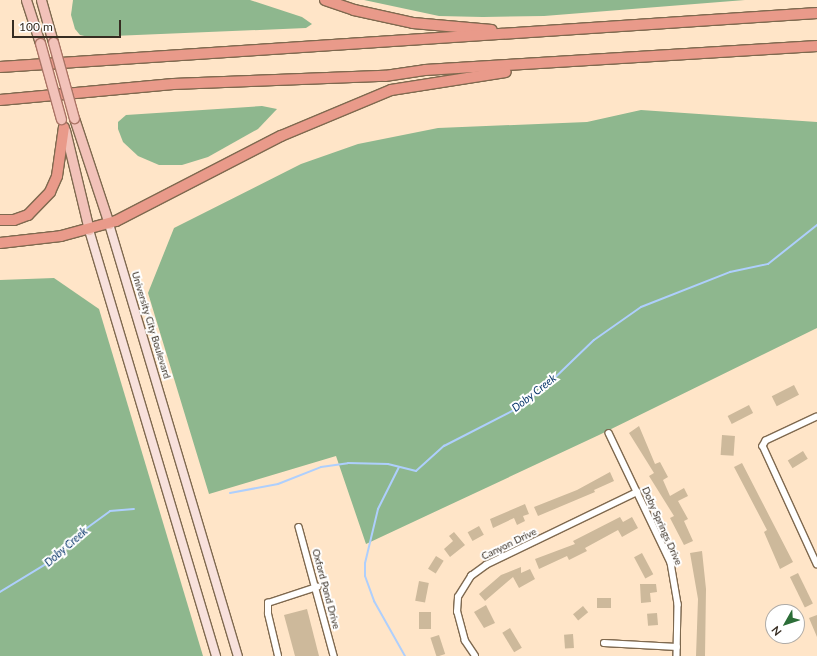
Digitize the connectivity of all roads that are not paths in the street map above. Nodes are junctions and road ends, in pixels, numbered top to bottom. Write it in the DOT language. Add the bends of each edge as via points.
graph roads {
  1 [pos="26,0"];
  2 [pos="41,0"];
  3 [pos="325,0"];
  4 [pos="817,13"];
  5 [pos="532,32"];
  6 [pos="817,46"];
  7 [pos="541,64"];
  8 [pos="0,67"];
  9 [pos="0,100"];
  10 [pos="63,123"];
  11 [pos="0,220"];
  12 [pos="109,224"];
  13 [pos="89,230"];
  14 [pos="0,243"];
  15 [pos="817,417"];
  16 [pos="609,433"];
  17 [pos="637,492"];
  18 [pos="299,527"];
  19 [pos="817,564"];
  20 [pos="316,587"];
  21 [pos="604,644"];
  22 [pos="677,647"];
  23 [pos="216,656"];
  24 [pos="238,656"];
  25 [pos="278,656"];
  26 [pos="334,656"];
  27 [pos="476,656"];
  28 [pos="677,656"];
  1 -- 10 [label="main road, bridge"];
  2 -- 12 [label="main road, University City Boulevard, bridge" via="74,118"];
  3 -- 5 [label="highway" via="354,10 413,24"];
  4 -- 5 [label="highway"];
  5 -- 8 [label="highway"];
  6 -- 7 [label="highway"];
  7 -- 9 [label="highway" via="385,76 174,84"];
  7 -- 12 [label="highway" via="391,90 281,136"];
  10 -- 11 [label="highway" via="57,176 50,192 28,215 14,220"];
  10 -- 13 [label="main road"];
  12 -- 13 [label="highway"];
  12 -- 24 [label="main road, University City Boulevard"];
  13 -- 14 [label="highway" via="30,242"];
  13 -- 23 [label="main road"];
  15 -- 19 [label="street" via="766,442 763,446"];
  16 -- 17 [label="street, Doby Springs Drive"];
  17 -- 22 [label="street, Doby Springs Drive" via="675,579"];
  17 -- 27 [label="street, Canyon Drive" via="486,565 471,576 458,597 457,612 465,641"];
  18 -- 20 [label="street, Oxford Pond Drive"];
  20 -- 25 [label="street" via="268,603 268,614"];
  20 -- 26 [label="street, Oxford Pond Drive"];
  21 -- 22 [label="street"];
  22 -- 28 [label="street, Doby Springs Drive"];
}
